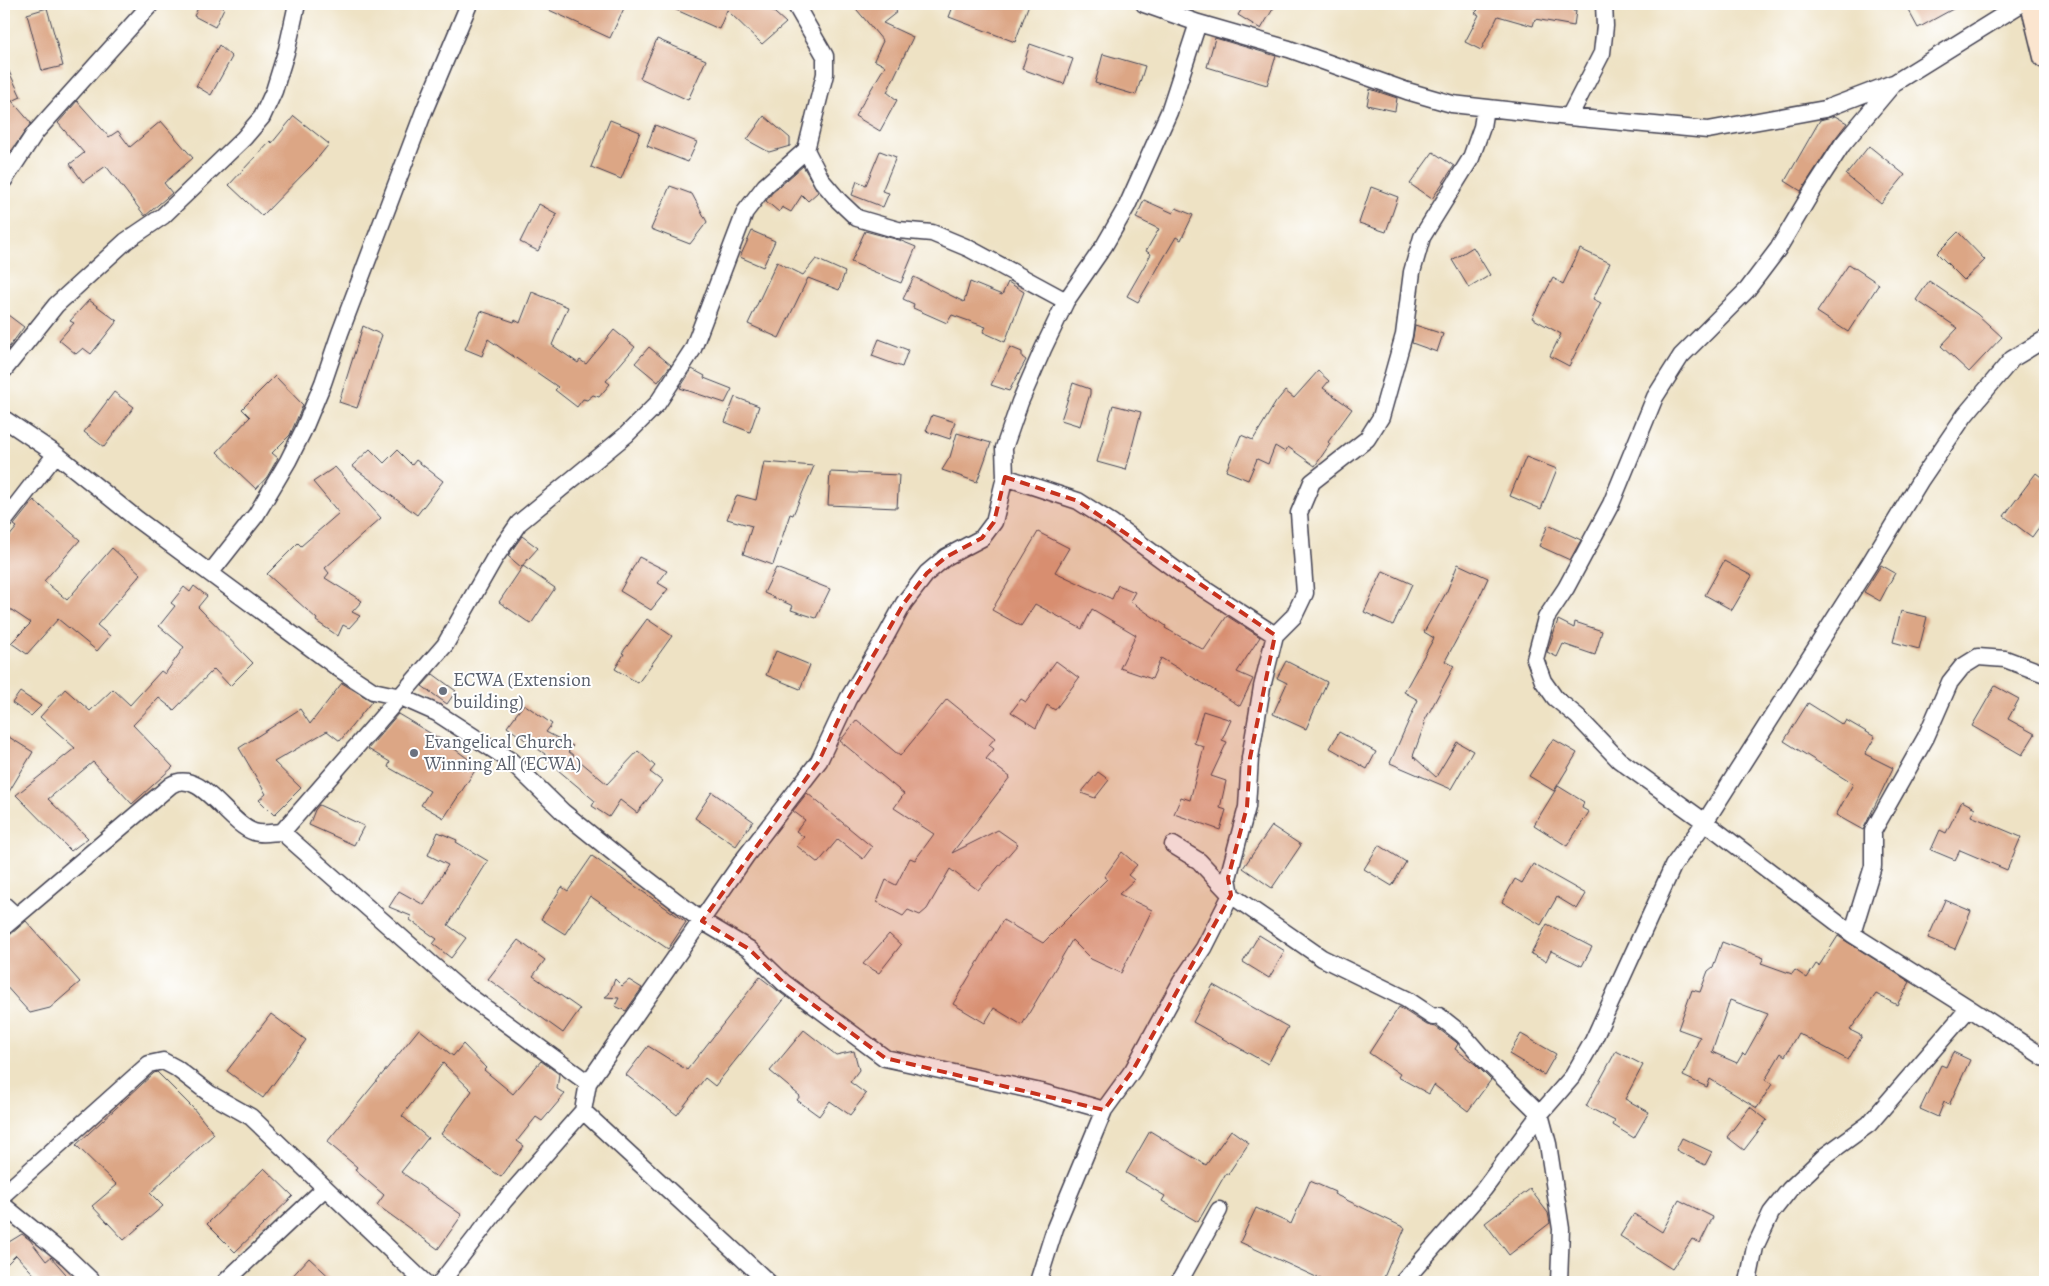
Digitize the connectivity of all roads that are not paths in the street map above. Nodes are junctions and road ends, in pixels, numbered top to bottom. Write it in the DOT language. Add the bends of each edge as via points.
graph roads {
  1 [pos="151,4"];
  2 [pos="297,4"];
  3 [pos="469,4"];
  4 [pos="794,4"];
  5 [pos="1144,4"];
  6 [pos="1604,4"];
  7 [pos="2021,4"];
  8 [pos="2032,4"];
  9 [pos="1198,23"];
  10 [pos="2045,57"];
  11 [pos="1894,83"];
  12 [pos="1485,108"];
  13 [pos="1569,117"];
  14 [pos="806,150"];
  15 [pos="4,180"];
  16 [pos="1066,300"];
  17 [pos="2045,339"];
  18 [pos="4,370"];
  19 [pos="4,419"];
  20 [pos="56,454"];
  21 [pos="1005,477"];
  22 [pos="4,521"];
  23 [pos="211,572"];
  24 [pos="1276,634"];
  25 [pos="2045,674"];
  26 [pos="401,698"];
  27 [pos="1705,822"];
  28 [pos="282,832"];
  29 [pos="1173,846"];
  30 [pos="1232,895"];
  31 [pos="4,905"];
  32 [pos="702,920"];
  33 [pos="10,922"];
  34 [pos="1852,934"];
  35 [pos="1969,1008"];
  36 [pos="2045,1058"];
  37 [pos="588,1083"];
  38 [pos="1104,1110"];
  39 [pos="583,1111"];
  40 [pos="1540,1114"];
  41 [pos="325,1188"];
  42 [pos="4,1194"];
  43 [pos="4,1206"];
  44 [pos="1219,1210"];
  45 [pos="93,1282"];
  46 [pos="225,1282"];
  47 [pos="424,1282"];
  48 [pos="441,1282"];
  49 [pos="768,1282"];
  50 [pos="1038,1282"];
  51 [pos="1179,1282"];
  52 [pos="1403,1282"];
  53 [pos="1559,1282"];
  54 [pos="1748,1282"];
  1 -- 15 [label="street" via="35,133"];
  2 -- 18 [label="street" via="274,91 262,117 163,216 126,241 56,305"];
  3 -- 23 [label="street" via="424,111 303,431 256,515"];
  4 -- 14 [label="street" via="825,56 825,74"];
  5 -- 9 [label="street"];
  6 -- 13 [label="street" via="1602,53"];
  7 -- 11 [label="street"];
  8 -- 10 [label="main road"];
  9 -- 12 [label="street" via="1289,49 1407,91 1452,104"];
  9 -- 16 [label="street" via="1169,112 1127,206"];
  11 -- 13 [label="street" via="1825,109 1708,130"];
  11 -- 27 [label="street" via="1842,145 1778,249 1747,290 1681,356 1655,397 1611,504 1566,588 1546,618 1538,645 1535,659 1543,681 1555,698 1577,716 1618,760"];
  12 -- 13 [label="street"];
  12 -- 24 [label="street" via="1471,158 1422,237 1412,272 1404,335 1381,417 1367,438 1312,482 1299,513 1305,593 1294,616"];
  14 -- 16 [label="street" via="822,181 856,218 898,230 932,233 968,248"];
  14 -- 26 [label="street" via="765,186 745,212 693,349 662,397 626,434 519,523 494,559 445,645"];
  16 -- 21 [label="street" via="1024,393 1004,448"];
  17 -- 27 [label="street" via="2012,359 1965,415"];
  19 -- 20 [label="street"];
  20 -- 22 [label="street"];
  20 -- 23 [label="street" via="138,520"];
  21 -- 24 [label="street" via="1078,501 1184,576"];
  21 -- 32 [label="street" via="994,522 982,538 946,557 927,573 904,603 848,699 819,761"];
  23 -- 26 [label="street" via="373,691"];
  24 -- 30 [label="street" via="1262,687 1250,758 1246,807 1228,878"];
  25 -- 34 [label="street" via="2005,659 1978,657 1962,667 1950,682 1926,737 1873,831 1874,866"];
  26 -- 28 [label="street"];
  26 -- 32 [label="street" via="436,713 511,761 563,812"];
  27 -- 34 [label="street"];
  27 -- 40 [label="street" via="1672,866 1577,1069"];
  28 -- 33 [label="street" via="256,833 242,826 196,783 178,781"];
  28 -- 37 [label="street" via="462,990"];
  29 -- 30 [label="street" via="1199,862"];
  30 -- 38 [label="street" via="1133,1070"];
  30 -- 40 [label="street" via="1322,958 1406,999 1433,1018 1439,1016 1463,1035"];
  31 -- 33 [label="street"];
  32 -- 37 [label="street"];
  32 -- 38 [label="street" via="749,949 784,983 885,1058 1041,1092"];
  34 -- 35 [label="street"];
  35 -- 36 [label="street"];
  35 -- 54 [label="street" via="1869,1124 1826,1155 1790,1189 1771,1213 1755,1248"];
  37 -- 39 [label="street"];
  38 -- 50 [label="street" via="1055,1228"];
  39 -- 48 [label="street" via="504,1201"];
  39 -- 49 [label="street"];
  40 -- 52 [label="street" via="1484,1189"];
  40 -- 53 [label="street" via="1561,1229"];
  41 -- 42 [label="street" via="251,1117 210,1094 163,1061 149,1064"];
  41 -- 46 [label="street"];
  41 -- 47 [label="street"];
  43 -- 45 [label="street"];
  44 -- 51 [label="street"];
}
